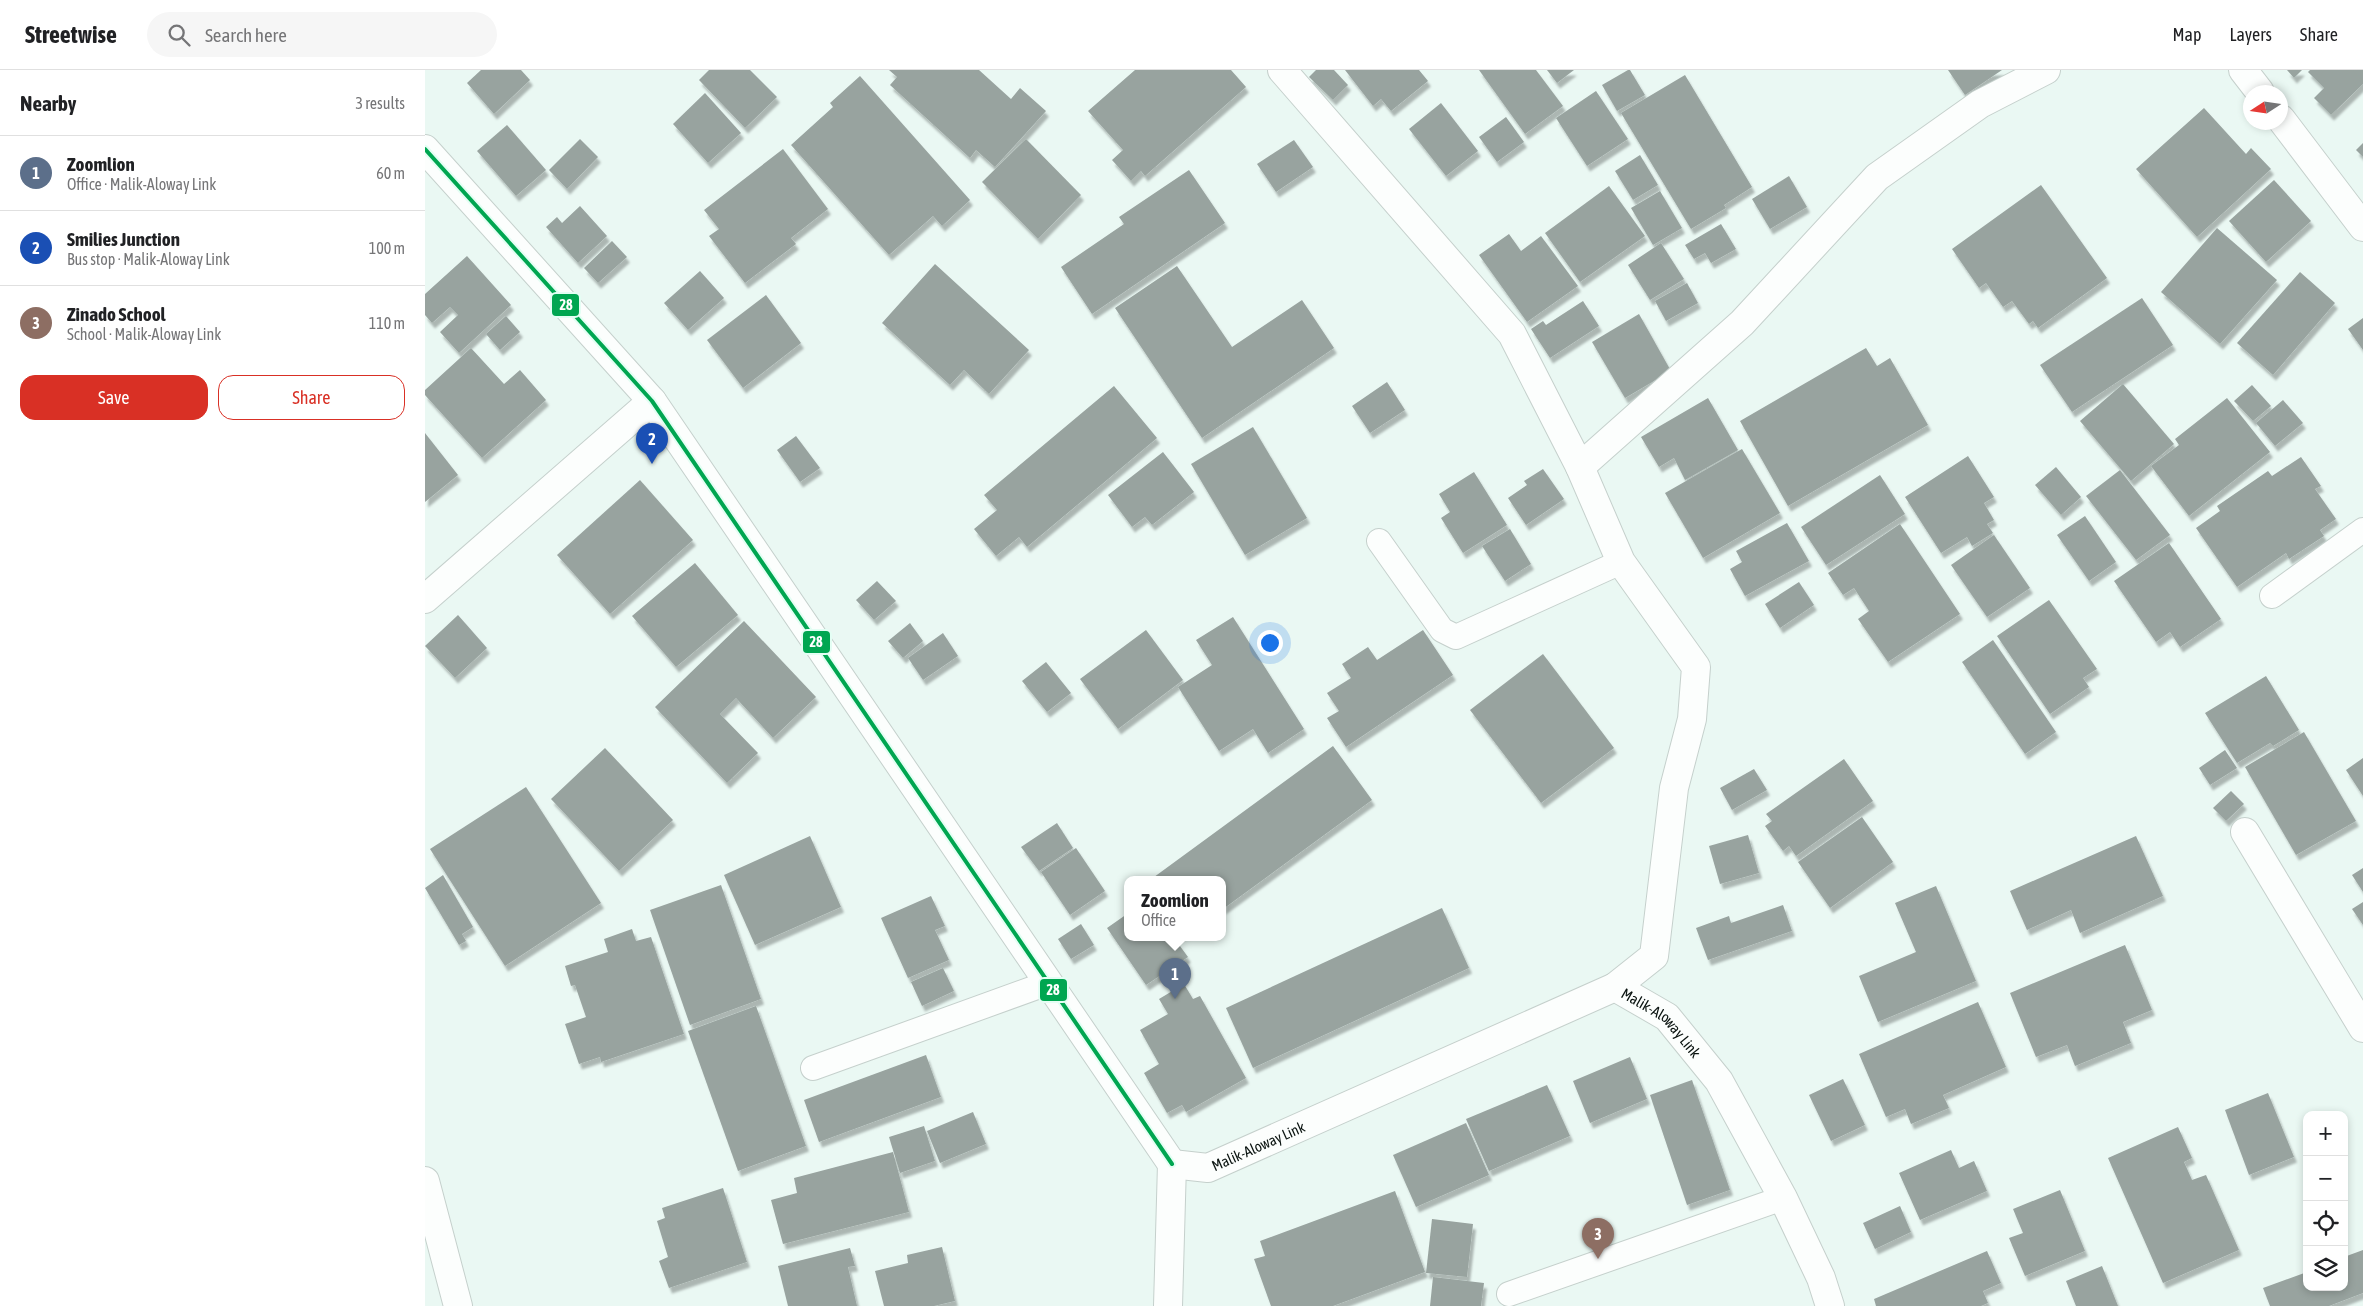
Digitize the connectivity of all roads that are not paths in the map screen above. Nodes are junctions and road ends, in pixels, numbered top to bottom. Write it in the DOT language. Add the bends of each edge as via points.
graph roads {
  1 [pos="1282,70"];
  2 [pos="2046,70"];
  3 [pos="2243,70"];
  4 [pos="2255,85"];
  5 [pos="2288,128"];
  6 [pos="425,149"];
  7 [pos="2363,227"];
  8 [pos="652,401"];
  9 [pos="1580,467"];
  10 [pos="2363,530"];
  11 [pos="1379,541"];
  12 [pos="1621,562"];
  13 [pos="2272,596"];
  14 [pos="425,599"];
  15 [pos="2245,832"];
  16 [pos="1048,983"];
  17 [pos="1615,987"];
  18 [pos="2363,1028"];
  19 [pos="813,1068"];
  20 [pos="1171,1164"];
  21 [pos="425,1181"];
  22 [pos="1783,1198"];
  23 [pos="1509,1294"];
  24 [pos="458,1306"];
  25 [pos="1167,1306"];
  26 [pos="1830,1306"];
  1 -- 9 [label="street" via="1512,334"];
  2 -- 9 [label="street" via="1980,104 1877,177 1742,323"];
  3 -- 4 [label="street"];
  5 -- 7 [label="street"];
  6 -- 8 [label="street"];
  8 -- 14 [label="street"];
  8 -- 16 [label="street"];
  9 -- 12 [label="street"];
  10 -- 13 [label="lane"];
  11 -- 12 [label="lane" via="1442,630 1456,638"];
  12 -- 17 [label="street" via="1696,667 1692,719 1674,788 1654,956"];
  15 -- 18 [label="street"];
  16 -- 19 [label="lane"];
  16 -- 20 [label="street"];
  17 -- 20 [label="street, Malik-Aloway Link" via="1208,1168"];
  17 -- 22 [label="street, Malik-Aloway Link" via="1667,1017 1719,1081"];
  20 -- 25 [label="street"];
  21 -- 24 [label="street"];
  22 -- 23 [label="lane"];
  22 -- 26 [label="street, Malik-Aloway Link" via="1821,1278"];
}
